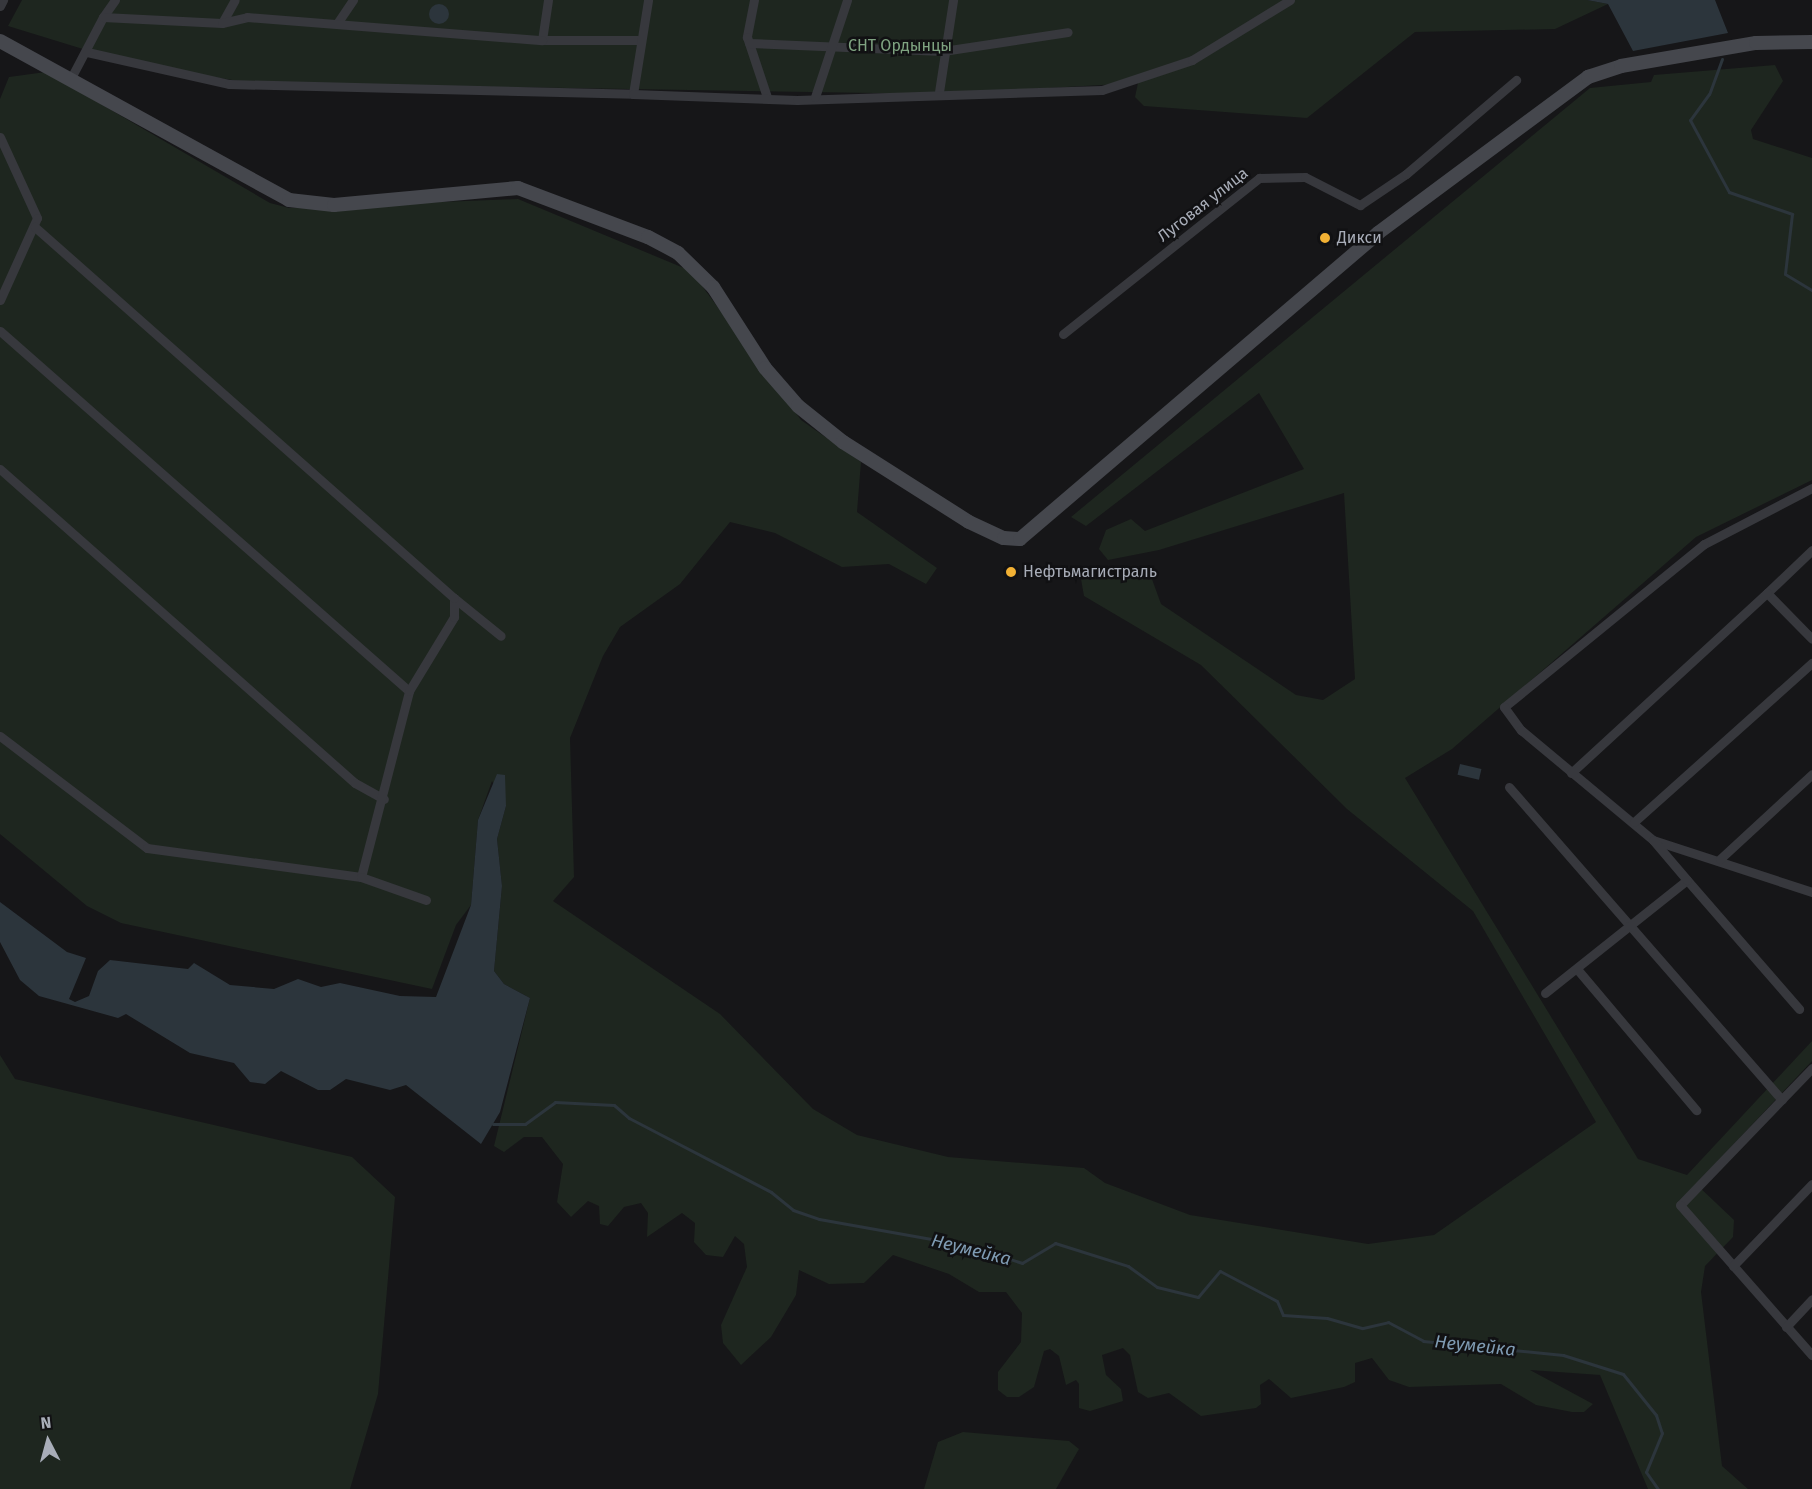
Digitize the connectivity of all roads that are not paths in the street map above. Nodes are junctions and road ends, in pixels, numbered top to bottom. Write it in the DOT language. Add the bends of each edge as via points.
graph roads {
  1 [pos="3,0"];
  2 [pos="115,0"];
  3 [pos="235,0"];
  4 [pos="353,0"];
  5 [pos="548,0"];
  6 [pos="648,0"];
  7 [pos="754,0"];
  8 [pos="847,0"];
  9 [pos="953,0"];
  10 [pos="1290,0"];
  11 [pos="0,6"];
  12 [pos="103,17"];
  13 [pos="338,22"];
  14 [pos="222,23"];
  15 [pos="1068,32"];
  16 [pos="542,40"];
  17 [pos="641,40"];
  18 [pos="0,41"];
  19 [pos="1812,42"];
  20 [pos="749,43"];
  21 [pos="831,46"];
  22 [pos="943,51"];
  23 [pos="87,52"];
  24 [pos="71,78"];
  25 [pos="1516,80"];
  26 [pos="939,92"];
  27 [pos="633,94"];
  28 [pos="815,97"];
  29 [pos="767,98"];
  30 [pos="0,137"];
  31 [pos="35,227"];
  32 [pos="0,300"];
  33 [pos="0,332"];
  34 [pos="1063,334"];
  35 [pos="0,469"];
  36 [pos="1812,488"];
  37 [pos="1812,550"];
  38 [pos="1767,592"];
  39 [pos="454,598"];
  40 [pos="501,636"];
  41 [pos="1812,639"];
  42 [pos="1812,663"];
  43 [pos="410,691"];
  44 [pos="0,736"];
  45 [pos="1572,773"];
  46 [pos="1812,774"];
  47 [pos="1509,787"];
  48 [pos="384,799"];
  49 [pos="1634,822"];
  50 [pos="1653,840"];
  51 [pos="1720,859"];
  52 [pos="361,877"];
  53 [pos="1687,880"];
  54 [pos="1812,892"];
  55 [pos="426,900"];
  56 [pos="1629,929"];
  57 [pos="1577,969"];
  58 [pos="1545,993"];
  59 [pos="1799,1009"];
  60 [pos="1812,1068"];
  61 [pos="1782,1100"];
  62 [pos="1696,1110"];
  63 [pos="1812,1184"];
  64 [pos="1733,1266"];
  65 [pos="1812,1299"];
  66 [pos="1786,1327"];
  67 [pos="1812,1355"];
  1 -- 11 [label="street"];
  2 -- 12 [label="street"];
  3 -- 14 [label="street"];
  4 -- 13 [label="street"];
  5 -- 16 [label="street"];
  6 -- 17 [label="street"];
  7 -- 20 [label="street"];
  8 -- 21 [label="street"];
  9 -- 22 [label="street"];
  10 -- 26 [label="street" via="1192,60 1102,90"];
  12 -- 14 [label="street"];
  12 -- 23 [label="street"];
  13 -- 14 [label="street" via="247,17"];
  13 -- 16 [label="street"];
  15 -- 22 [label="street"];
  16 -- 17 [label="street"];
  17 -- 27 [label="street"];
  18 -- 24 [label="street"];
  19 -- 24 [label="street" via="1756,43 1588,76 1378,233 1020,539 1004,538 969,522 798,406 765,368 713,286 678,253 648,237 562,200 518,188 334,205 289,200"];
  20 -- 21 [label="street"];
  20 -- 29 [label="street"];
  21 -- 22 [label="street"];
  21 -- 28 [label="street"];
  22 -- 26 [label="street"];
  23 -- 24 [label="street"];
  23 -- 27 [label="street" via="229,84"];
  25 -- 34 [label="street, Луговая улица" via="1406,174 1360,205 1305,177 1259,178"];
  26 -- 28 [label="street"];
  27 -- 29 [label="street"];
  28 -- 29 [label="street"];
  30 -- 31 [label="street" via="37,218"];
  31 -- 32 [label="street"];
  31 -- 39 [label="street"];
  33 -- 43 [label="street"];
  35 -- 48 [label="street" via="355,783"];
  36 -- 45 [label="street" via="1704,544 1504,707"];
  37 -- 38 [label="street"];
  38 -- 41 [label="street"];
  38 -- 45 [label="street"];
  39 -- 40 [label="street"];
  39 -- 43 [label="street" via="454,617"];
  42 -- 49 [label="street"];
  43 -- 48 [label="street"];
  44 -- 52 [label="street" via="147,848"];
  45 -- 49 [label="street"];
  46 -- 51 [label="street"];
  47 -- 56 [label="street"];
  48 -- 52 [label="street"];
  49 -- 50 [label="street"];
  50 -- 51 [label="street"];
  50 -- 53 [label="street"];
  51 -- 54 [label="street"];
  52 -- 55 [label="street"];
  53 -- 56 [label="street"];
  53 -- 59 [label="street"];
  56 -- 57 [label="street"];
  56 -- 61 [label="street"];
  57 -- 58 [label="street"];
  57 -- 62 [label="street"];
  60 -- 61 [label="street"];
  61 -- 64 [label="street" via="1680,1205"];
  63 -- 64 [label="street"];
  64 -- 66 [label="street"];
  65 -- 66 [label="street"];
  66 -- 67 [label="street"];
}
